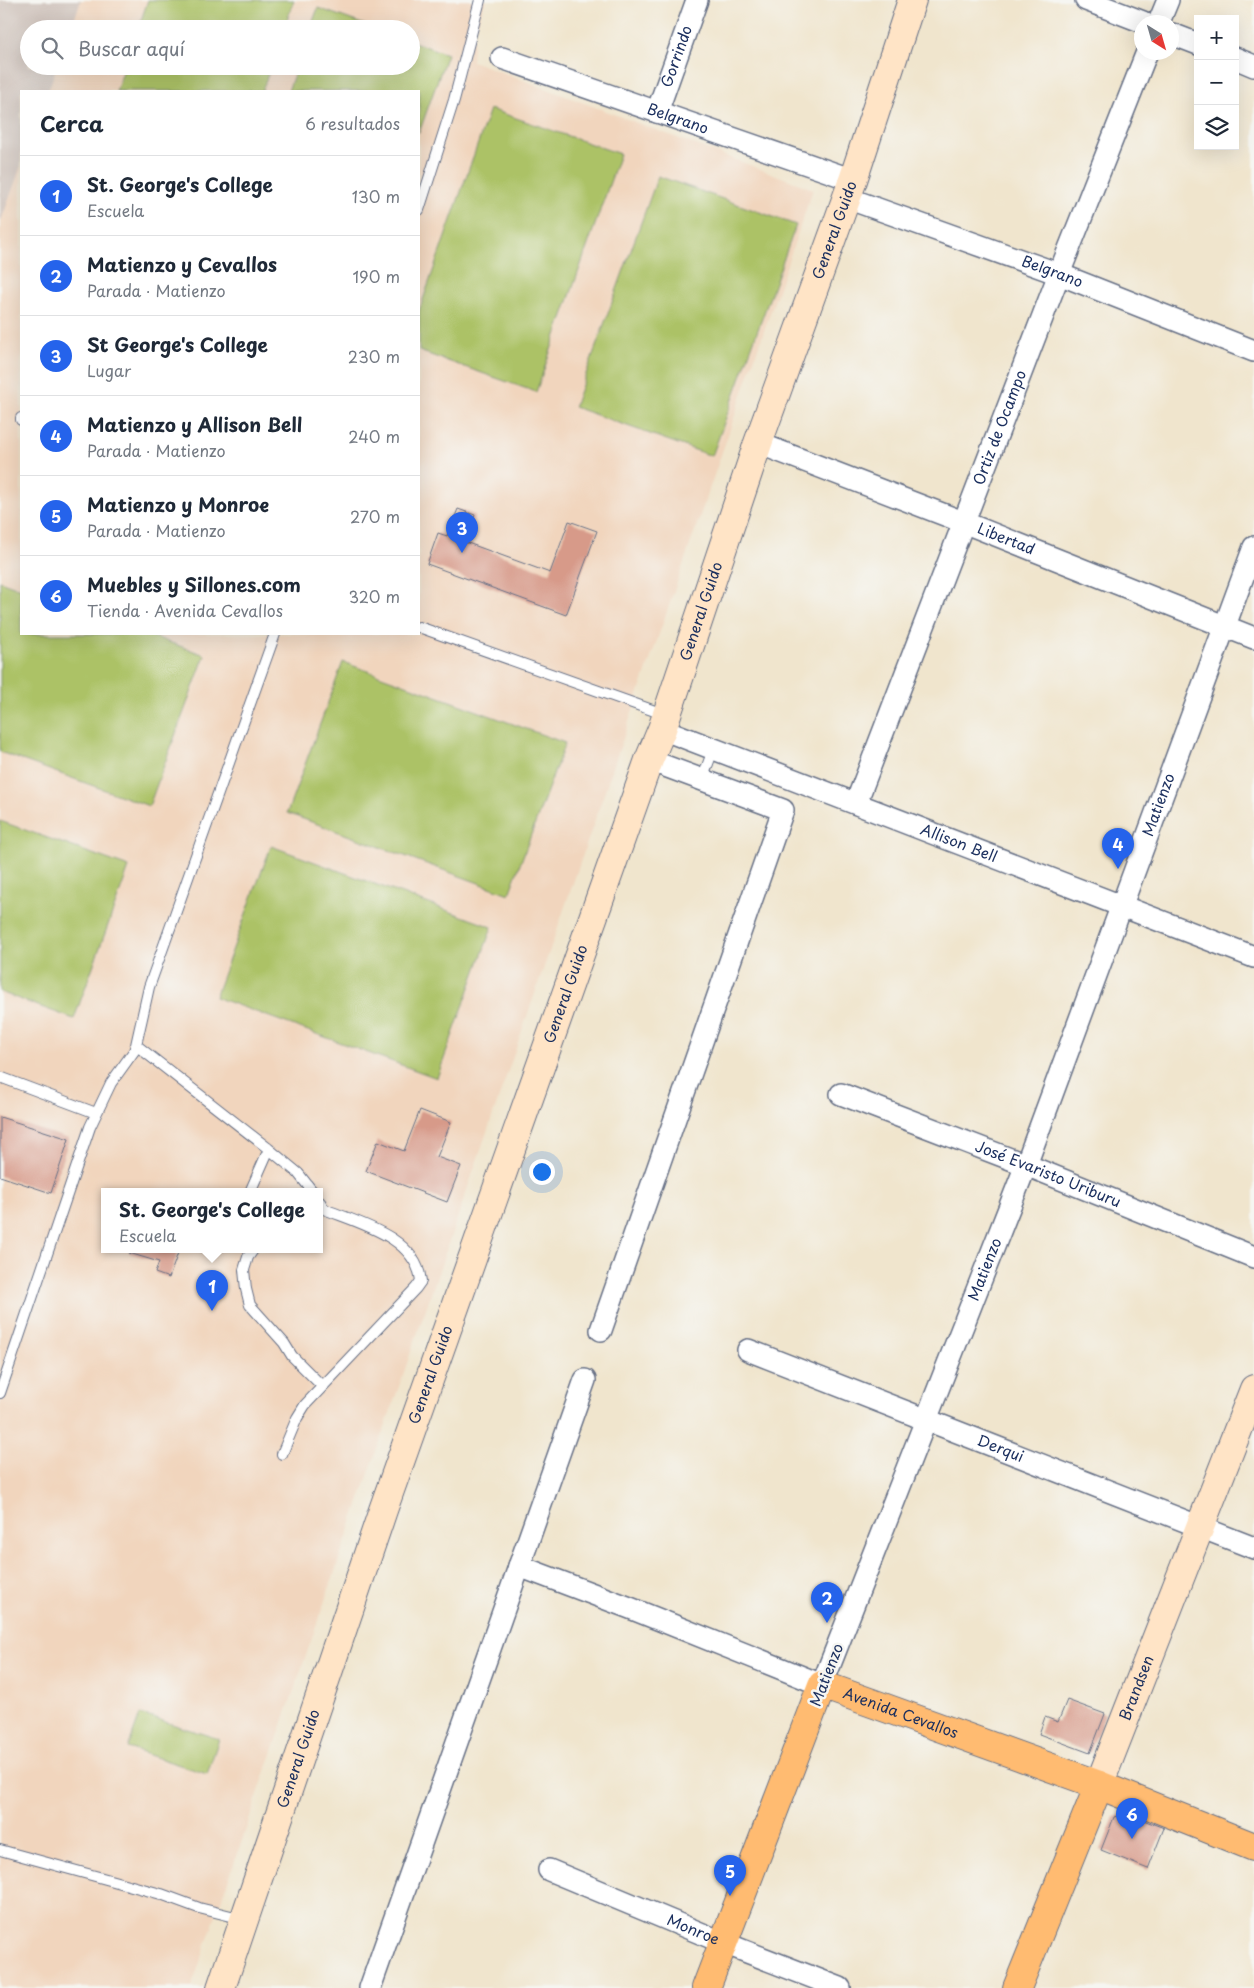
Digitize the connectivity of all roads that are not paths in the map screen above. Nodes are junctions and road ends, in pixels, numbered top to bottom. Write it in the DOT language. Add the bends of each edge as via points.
graph roads {
  1 [pos="480,0"];
  2 [pos="697,0"];
  3 [pos="912,0"];
  4 [pos="1086,0"];
  5 [pos="1168,0"];
  6 [pos="1162,15"];
  7 [pos="1134,19"];
  8 [pos="1179,37"];
  9 [pos="1194,42"];
  10 [pos="502,58"];
  11 [pos="1144,60"];
  12 [pos="1239,60"];
  13 [pos="1254,66"];
  14 [pos="657,112"];
  15 [pos="850,189"];
  16 [pos="420,207"];
  17 [pos="1059,274"];
  18 [pos="1254,351"];
  19 [pos="758,443"];
  20 [pos="963,522"];
  21 [pos="1254,547"];
  22 [pos="1224,626"];
  23 [pos="420,627"];
  24 [pos="275,635"];
  25 [pos="1254,638"];
  26 [pos="664,722"];
  27 [pos="713,750"];
  28 [pos="649,760"];
  29 [pos="702,780"];
  30 [pos="856,803"];
  31 [pos="1122,905"];
  32 [pos="1254,957"];
  33 [pos="136,1044"];
  34 [pos="0,1077"];
  35 [pos="842,1094"];
  36 [pos="96,1114"];
  37 [pos="269,1149"];
  38 [pos="1026,1165"];
  39 [pos="252,1188"];
  40 [pos="310,1188"];
  41 [pos="323,1208"];
  42 [pos="251,1253"];
  43 [pos="1254,1257"];
  44 [pos="601,1330"];
  45 [pos="748,1350"];
  46 [pos="585,1380"];
  47 [pos="322,1386"];
  48 [pos="1254,1389"];
  49 [pos="0,1393"];
  50 [pos="925,1420"];
  51 [pos="282,1454"];
  52 [pos="1200,1528"];
  53 [pos="1254,1548"];
  54 [pos="519,1566"];
  55 [pos="822,1685"];
  56 [pos="1099,1785"];
  57 [pos="1254,1847"];
  58 [pos="0,1850"];
  59 [pos="549,1870"];
  60 [pos="244,1920"];
  61 [pos="724,1943"];
  62 [pos="221,1988"];
  63 [pos="370,1988"];
  64 [pos="706,1988"];
  65 [pos="840,1988"];
  66 [pos="1017,1988"];
  1 -- 16 [label="lane" via="454,100"];
  2 -- 14 [label="street, Gorrindo"];
  3 -- 15 [label="main road, General Guido"];
  4 -- 7 [label="street"];
  5 -- 6 [label="street"];
  8 -- 9 [label="street"];
  10 -- 14 [label="street, Belgrano"];
  11 -- 17 [label="street, Ortiz de Ocampo"];
  12 -- 13 [label="street"];
  14 -- 15 [label="street, Belgrano"];
  15 -- 17 [label="street, Belgrano"];
  15 -- 19 [label="main road, General Guido"];
  17 -- 18 [label="street, Belgrano"];
  17 -- 20 [label="street, Ortiz de Ocampo"];
  19 -- 20 [label="street, Libertad"];
  19 -- 26 [label="main road, General Guido"];
  20 -- 22 [label="street, Libertad"];
  20 -- 30 [label="street, Ortiz de Ocampo"];
  21 -- 22 [label="street, Matienzo"];
  22 -- 25 [label="street, Libertad"];
  22 -- 31 [label="street, Matienzo"];
  23 -- 26 [label="lane"];
  24 -- 33 [label="lane" via="149,988"];
  26 -- 27 [label="street, Allison Bell"];
  26 -- 28 [label="main road, General Guido"];
  27 -- 29 [label="lane"];
  27 -- 30 [label="street, Allison Bell"];
  28 -- 29 [label="street"];
  28 -- 60 [label="main road, General Guido" via="386,1501"];
  29 -- 44 [label="street" via="783,810"];
  30 -- 31 [label="street, Allison Bell"];
  31 -- 32 [label="street, Allison Bell"];
  31 -- 38 [label="street, Matienzo"];
  33 -- 36 [label="lane"];
  33 -- 37 [label="lane"];
  34 -- 36 [label="lane"];
  35 -- 38 [label="street, José Evaristo Uriburu"];
  36 -- 49 [label="lane"];
  37 -- 39 [label="lane"];
  37 -- 40 [label="lane" via="298,1173"];
  38 -- 43 [label="street, José Evaristo Uriburu"];
  38 -- 50 [label="street, Matienzo"];
  41 -- 47 [label="lane" via="379,1232 400,1245 417,1264 421,1281"];
  42 -- 47 [label="lane" via="244,1270 250,1305"];
  45 -- 50 [label="street, Derqui"];
  46 -- 54 [label="street"];
  47 -- 51 [label="lane" via="297,1418"];
  48 -- 52 [label="main road, Brandsen"];
  50 -- 52 [label="street, Derqui"];
  50 -- 55 [label="street, Matienzo"];
  52 -- 53 [label="street, Derqui"];
  52 -- 56 [label="main road, Brandsen"];
  54 -- 55 [label="street, Avenida Cevallos"];
  54 -- 63 [label="street"];
  55 -- 56 [label="main road, Avenida Cevallos"];
  55 -- 61 [label="main road, Matienzo"];
  56 -- 57 [label="main road, Avenida Cevallos"];
  56 -- 66 [label="main road, Brandsen"];
  58 -- 60 [label="lane"];
  59 -- 61 [label="street, Monroe"];
  60 -- 62 [label="main road, General Guido"];
  61 -- 64 [label="main road, Matienzo"];
  61 -- 65 [label="street, Monroe"];
}
